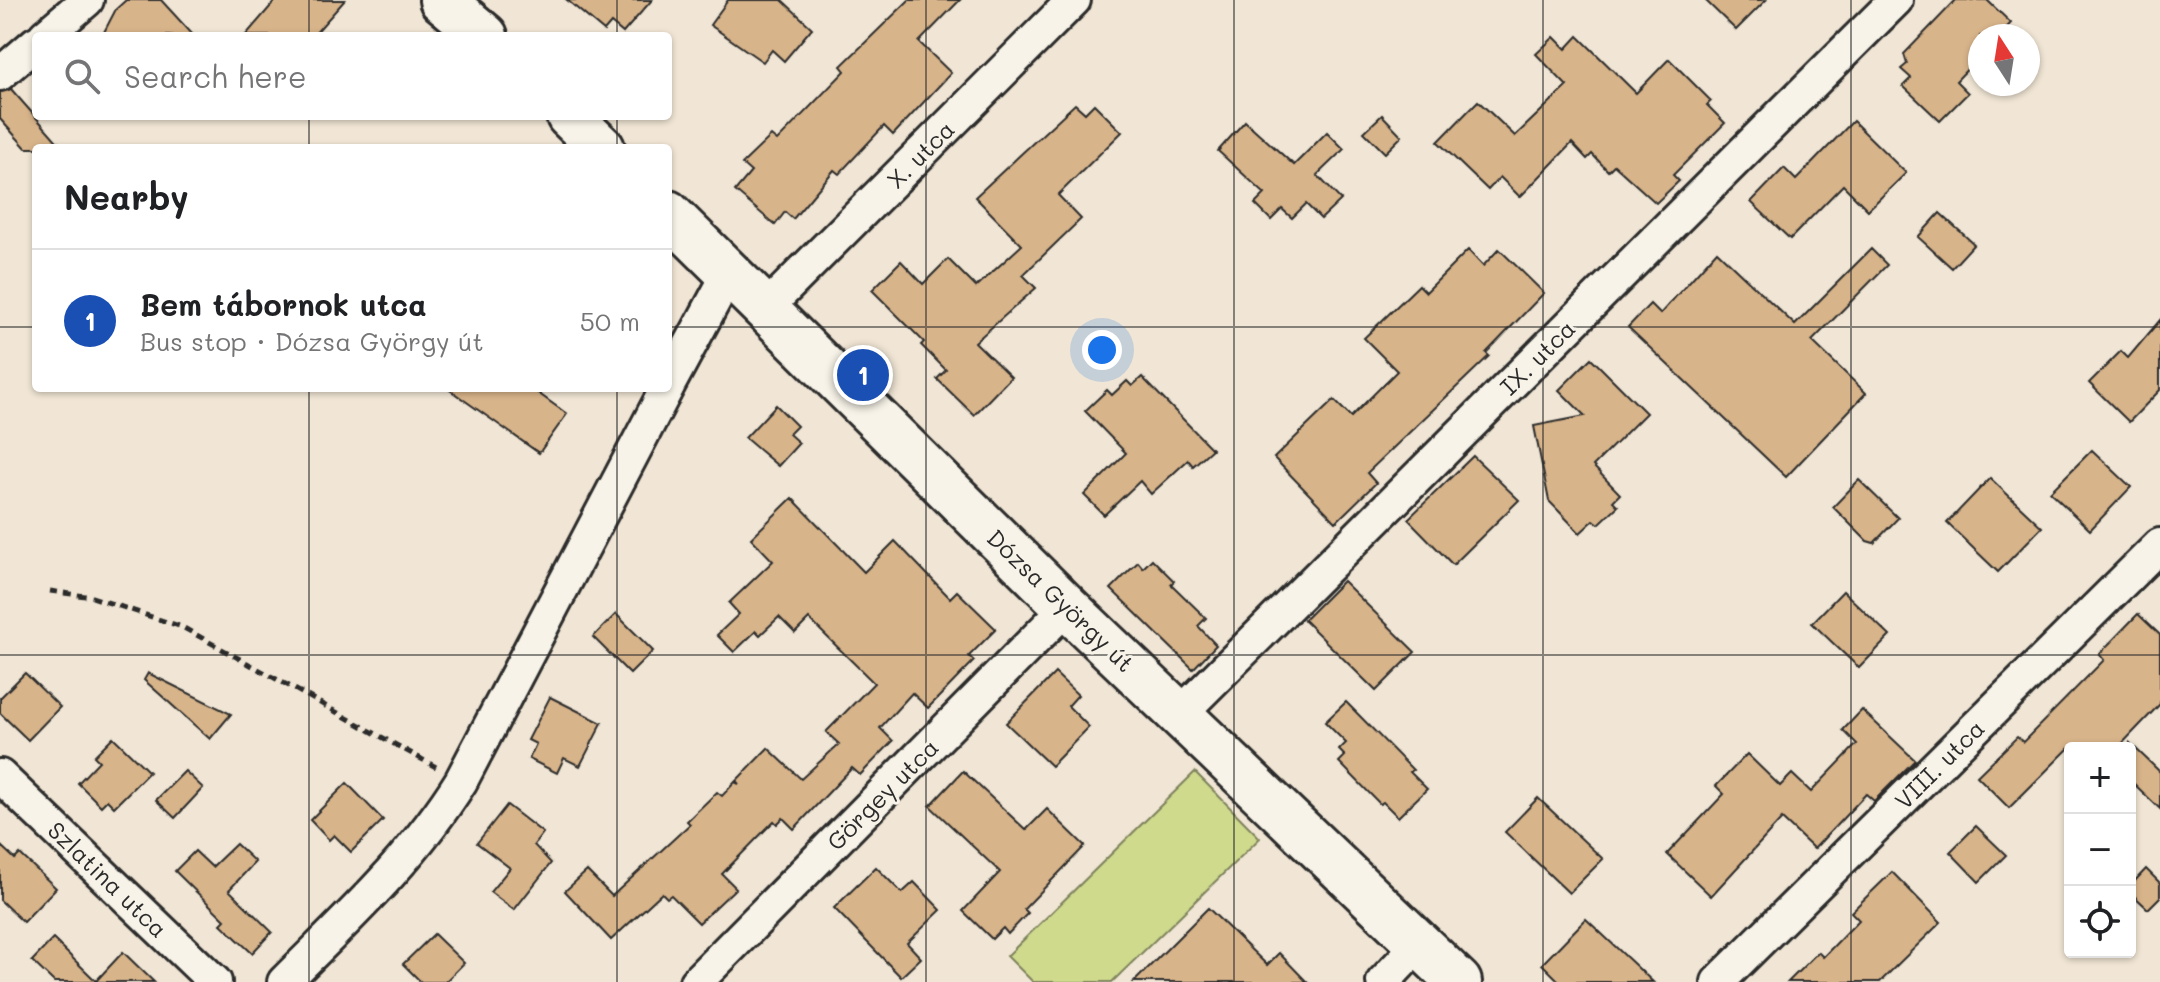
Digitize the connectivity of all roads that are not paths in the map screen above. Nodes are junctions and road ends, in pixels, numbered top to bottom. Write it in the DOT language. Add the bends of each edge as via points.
graph roads {
  1 [pos="87,0"];
  2 [pos="442,0"];
  3 [pos="1074,0"];
  4 [pos="1896,0"];
  5 [pos="50,32"];
  6 [pos="480,32"];
  7 [pos="32,46"];
  8 [pos="0,74"];
  9 [pos="573,120"];
  10 [pos="598,144"];
  11 [pos="672,217"];
  12 [pos="729,273"];
  13 [pos="766,308"];
  14 [pos="672,380"];
  15 [pos="665,392"];
  16 [pos="2160,545"];
  17 [pos="1067,607"];
  18 [pos="1179,715"];
  19 [pos="0,776"];
  20 [pos="1419,944"];
  21 [pos="215,982"];
  22 [pos="284,982"];
  23 [pos="696,982"];
  24 [pos="1383,982"];
  25 [pos="1459,982"];
  26 [pos="1718,982"];
  1 -- 5 [label="street"];
  2 -- 6 [label="street"];
  3 -- 13 [label="street, X. utca"];
  4 -- 18 [label="street, IX. utca"];
  7 -- 8 [label="street"];
  9 -- 10 [label="street"];
  11 -- 12 [label="street, Dózsa György út"];
  12 -- 13 [label="street, Dózsa György út"];
  12 -- 14 [label="street"];
  13 -- 17 [label="street, Dózsa György út"];
  15 -- 22 [label="street" via="433,826"];
  16 -- 26 [label="street, VIII. utca"];
  17 -- 18 [label="street, Dózsa György út"];
  17 -- 23 [label="street, Görgey utca"];
  18 -- 20 [label="street, Dózsa György út"];
  19 -- 21 [label="street, Szlatina utca"];
  20 -- 24 [label="street"];
  20 -- 25 [label="street, Dózsa György út"];
}
